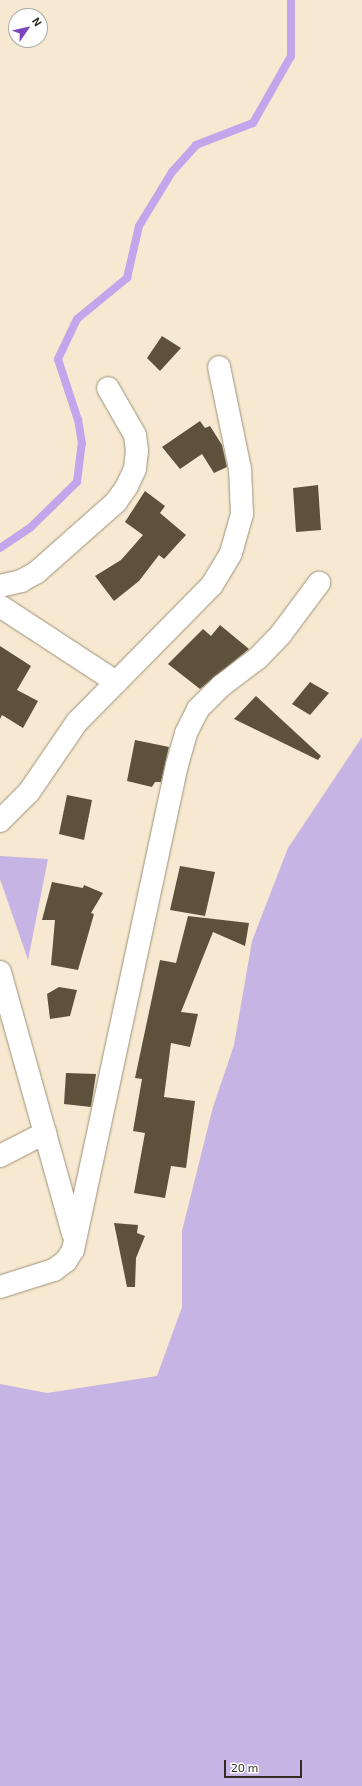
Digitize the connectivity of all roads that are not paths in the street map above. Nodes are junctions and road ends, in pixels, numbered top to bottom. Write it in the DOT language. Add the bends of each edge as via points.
graph roads {
  1 [pos="219,367"];
  2 [pos="108,388"];
  3 [pos="318,583"];
  4 [pos="0,586"];
  5 [pos="0,606"];
  6 [pos="116,682"];
  7 [pos="0,821"];
  8 [pos="0,972"];
  9 [pos="45,1133"];
  10 [pos="0,1156"];
  11 [pos="74,1237"];
  12 [pos="0,1287"];
  1 -- 6 [label="street" via="240,469 242,514 231,553 212,585"];
  2 -- 4 [label="street" via="135,435 135,469 127,486 116,502 37,572 10,585"];
  3 -- 11 [label="street" via="281,634 258,658 221,686 198,709 186,733"];
  5 -- 6 [label="street"];
  6 -- 7 [label="street" via="77,722 29,792"];
  8 -- 9 [label="street"];
  9 -- 10 [label="street"];
  9 -- 11 [label="street"];
  11 -- 12 [label="street" via="73,1250 66,1261 54,1270"];
}
